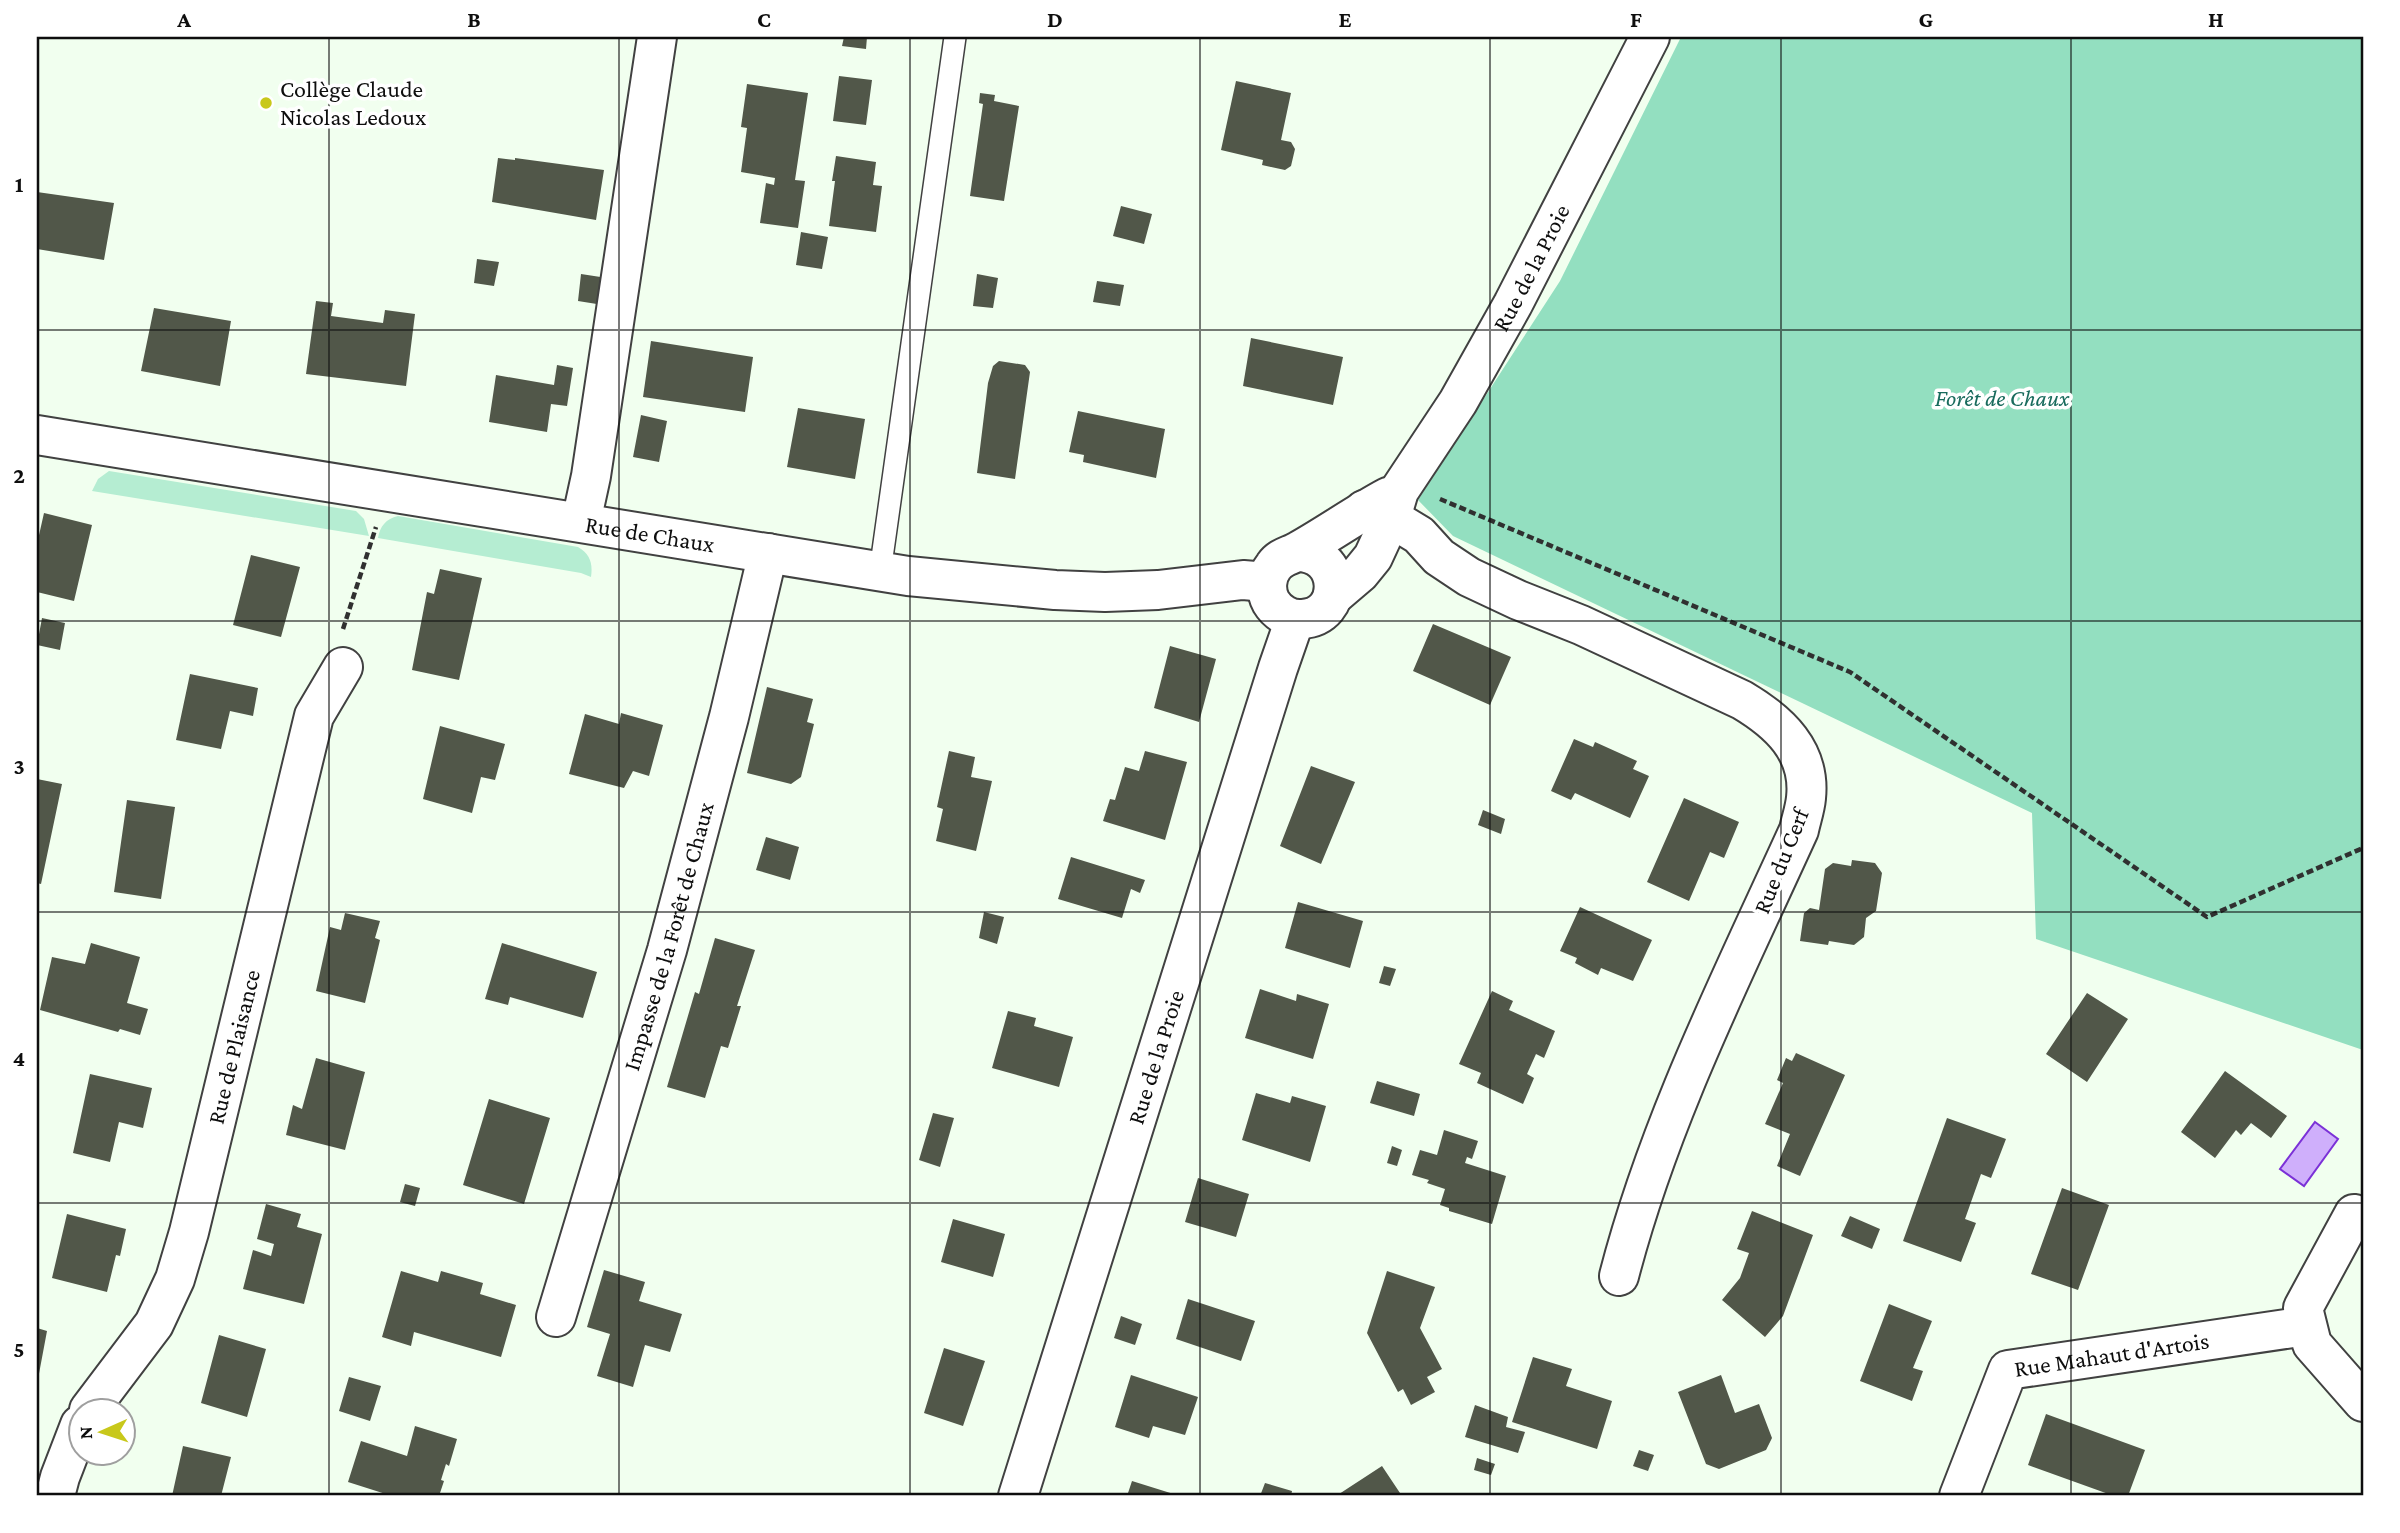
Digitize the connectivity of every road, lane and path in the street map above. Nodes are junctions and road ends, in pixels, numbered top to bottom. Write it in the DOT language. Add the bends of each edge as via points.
graph roads {
  1 [pos="657,37"];
  2 [pos="955,37"];
  3 [pos="1650,37"];
  4 [pos="37,435"];
  5 [pos="1390,501"];
  6 [pos="582,522"];
  7 [pos="376,525"];
  8 [pos="1297,552"];
  9 [pos="768,553"];
  10 [pos="1439,556"];
  11 [pos="1373,557"];
  12 [pos="880,572"];
  13 [pos="1267,582"];
  14 [pos="1333,596"];
  15 [pos="1295,619"];
  16 [pos="343,667"];
  17 [pos="2363,848"];
  18 [pos="2354,1214"];
  19 [pos="1619,1276"];
  20 [pos="556,1317"];
  21 [pos="2306,1326"];
  22 [pos="100,1396"];
  23 [pos="2363,1402"];
  24 [pos="66,1461"];
  25 [pos="55,1496"];
  26 [pos="1018,1496"];
  27 [pos="1959,1496"];
  1 -- 6 [label="street"];
  2 -- 12 [label="lane"];
  3 -- 5 [label="street, Rue de la Proie" via="1513,304 1458,402"];
  4 -- 6 [label="street, Rue de Chaux"];
  5 -- 8 [label="street, Rue de la Proie"];
  5 -- 10 [label="street, Rue du Cerf"];
  5 -- 11 [label="street, Rue de la Proie"];
  5 -- 17 [label="path" via="1850,673 2207,917"];
  6 -- 9 [label="street, Rue de Chaux"];
  7 -- 16 [label="path" via="340,639"];
  8 -- 13 [label="street" via="1280,559"];
  8 -- 14 [label="street" via="1324,562 1332,574"];
  9 -- 12 [label="street, Rue de Chaux"];
  9 -- 20 [label="street, Impasse de la Forêt de Chaux" via="667,950"];
  10 -- 11 [label="street"];
  10 -- 19 [label="street, Rue du Cerf" via="1469,577 1742,700 1780,726 1805,766 1806,797 1799,830 1699,1050 1634,1219"];
  11 -- 14 [label="street, Rue de la Proie"];
  12 -- 13 [label="street, Rue de Chaux" via="1105,592 1242,580"];
  13 -- 15 [label="street" via="1272,603"];
  14 -- 15 [label="street" via="1314,617"];
  15 -- 26 [label="street, Rue de la Proie"];
  16 -- 22 [label="street, Rue de Plaisance" via="314,716 175,1279 154,1324"];
  18 -- 21 [label="street" via="2303,1308"];
  21 -- 23 [label="street" via="2312,1344"];
  21 -- 27 [label="street, Rue Mahaut d'Artois" via="2008,1370"];
  24 -- 25 [label="street"];
}
